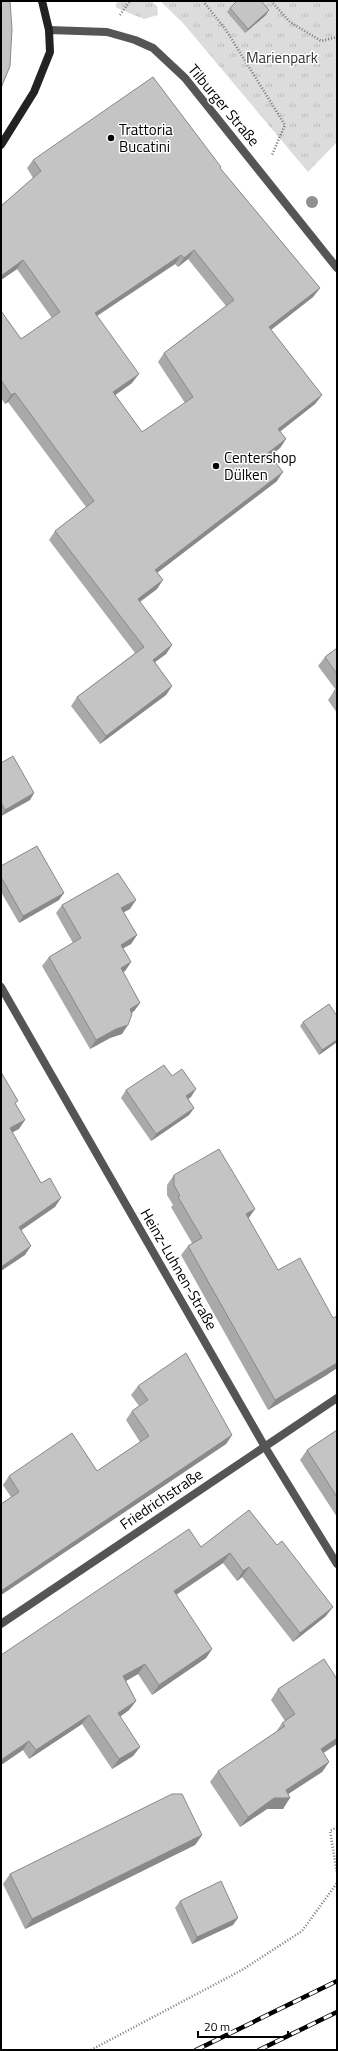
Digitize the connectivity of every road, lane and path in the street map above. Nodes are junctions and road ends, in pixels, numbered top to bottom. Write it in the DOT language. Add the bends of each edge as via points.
graph roads {
  1 [pos="42,1"];
  2 [pos="203,1"];
  3 [pos="271,1"];
  4 [pos="48,30"];
  5 [pos="337,37"];
  6 [pos="1,144"];
  7 [pos="263,175"];
  8 [pos="337,268"];
  9 [pos="1,987"];
  10 [pos="337,1398"];
  11 [pos="265,1446"];
  12 [pos="337,1564"];
  13 [pos="1,1624"];
  14 [pos="337,1827"];
  15 [pos="337,1873"];
  16 [pos="337,1883"];
  17 [pos="91,2050"];
  1 -- 4 [label="main road"];
  2 -- 7 [label="path" via="226,30 285,124"];
  3 -- 5 [label="path" via="290,22 321,41"];
  4 -- 6 [label="main road" via="50,52 34,92"];
  4 -- 7 [label="street, Tilburger Straße" via="108,32 153,48 185,78"];
  7 -- 8 [label="street, Tilburger Straße"];
  9 -- 11 [label="street, Heinz-Luhnen-Straße"];
  10 -- 11 [label="street, Friedrichstraße"];
  11 -- 12 [label="street, Heinz-Luhnen-Straße"];
  11 -- 13 [label="street, Friedrichstraße"];
  14 -- 15 [label="path" via="330,1831"];
  16 -- 17 [label="path" via="302,1931 242,1970"];
}
